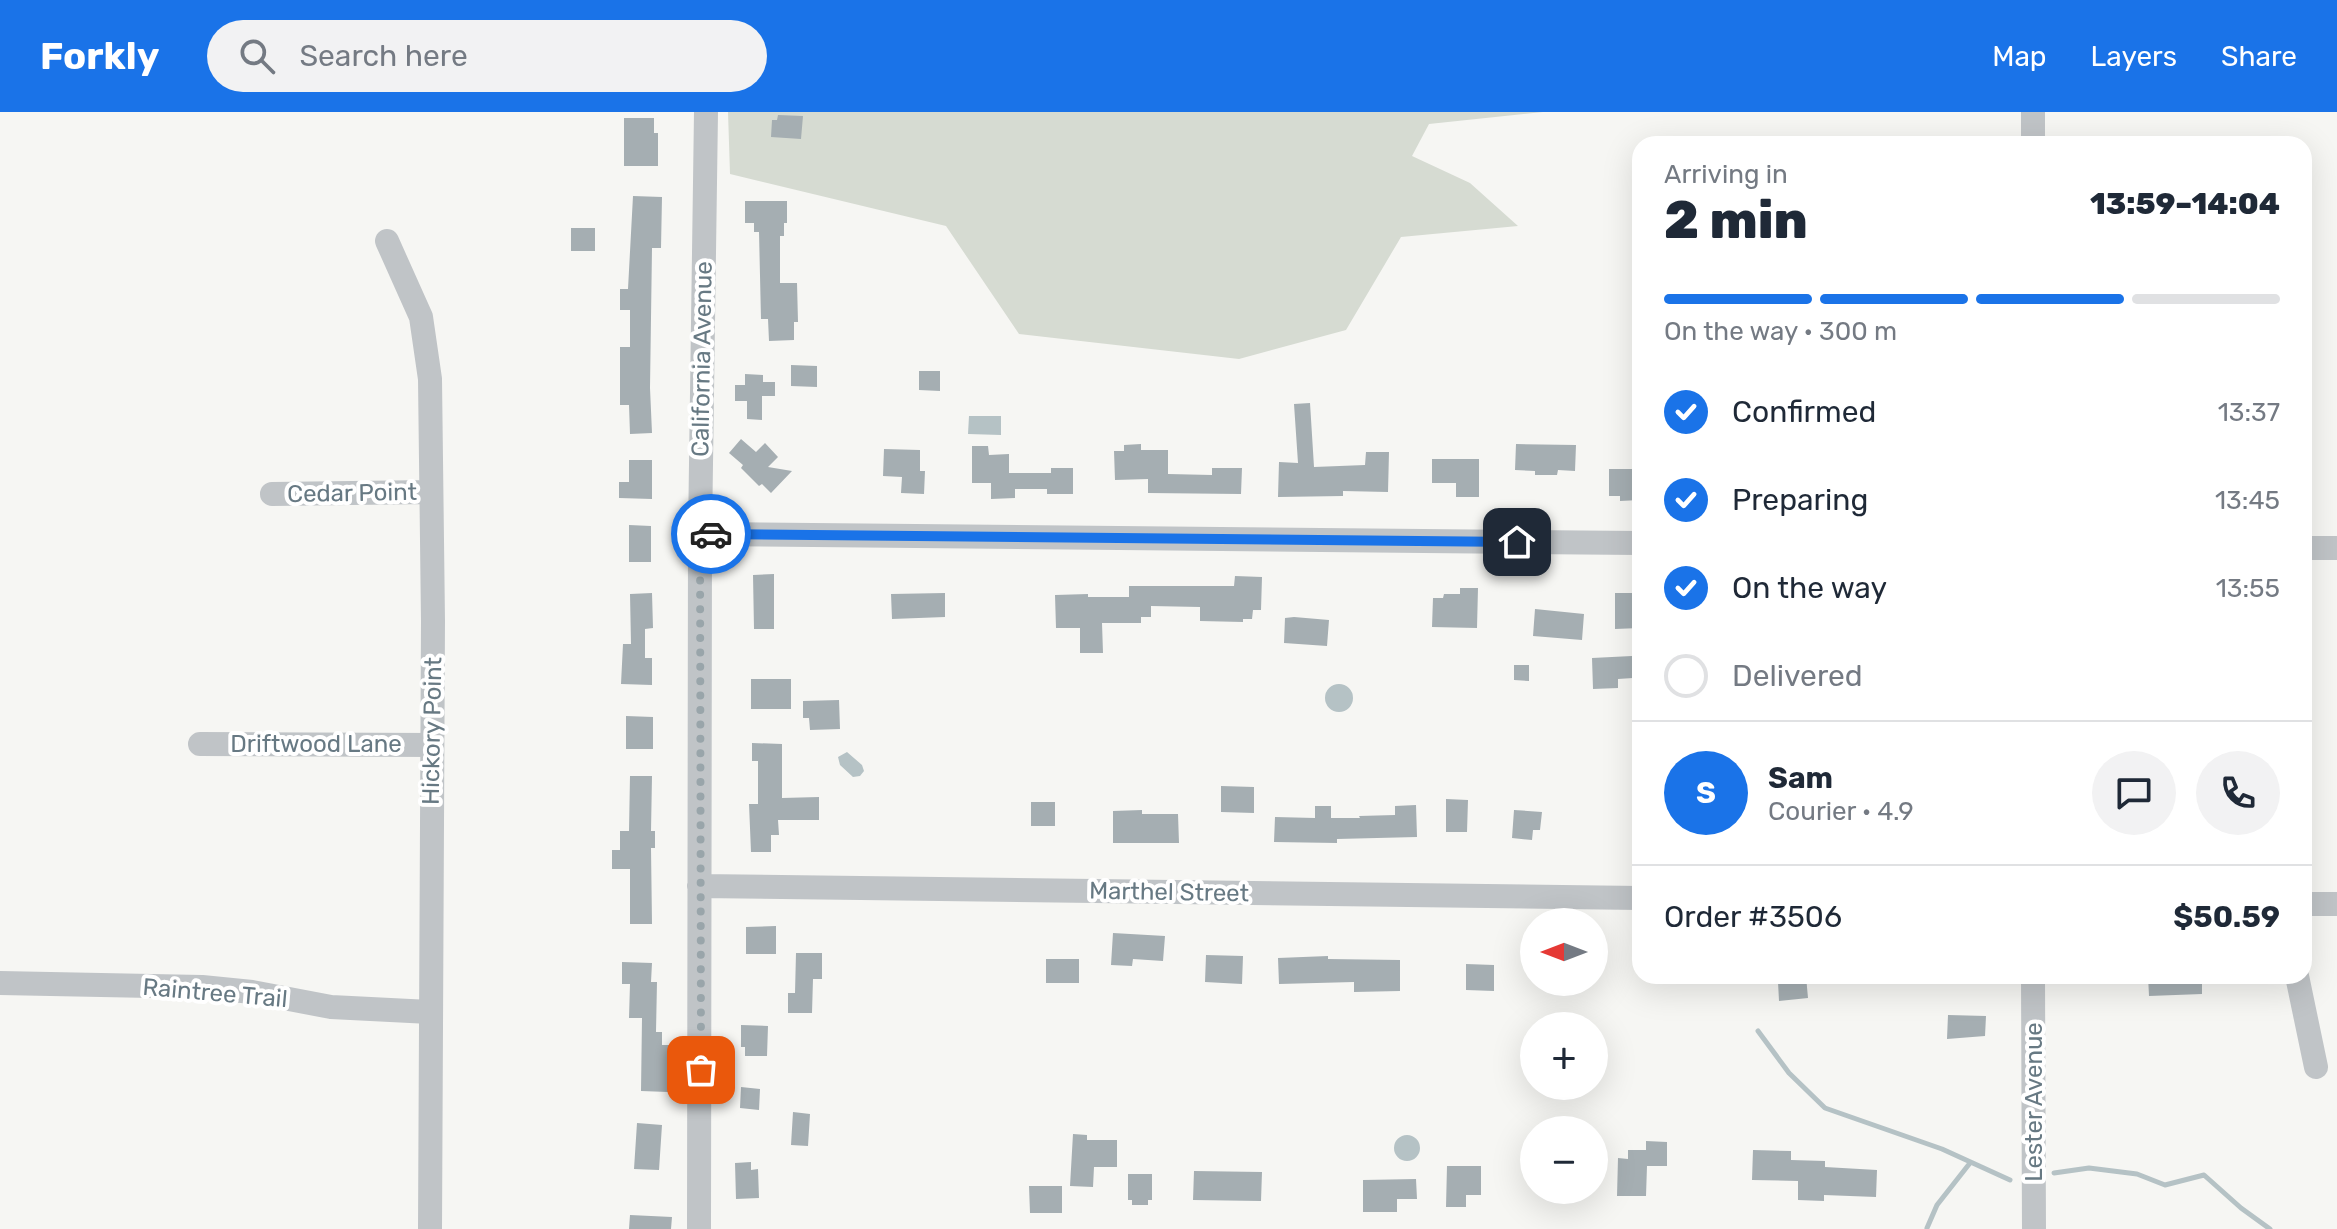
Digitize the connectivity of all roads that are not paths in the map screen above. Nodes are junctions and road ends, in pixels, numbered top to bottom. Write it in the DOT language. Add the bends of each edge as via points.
graph roads {
  1 [pos="706,112"];
  2 [pos="2033,112"];
  3 [pos="2033,136"];
  4 [pos="387,241"];
  5 [pos="431,492"];
  6 [pos="272,494"];
  7 [pos="700,534"];
  8 [pos="1632,543"];
  9 [pos="2312,548"];
  10 [pos="2337,548"];
  11 [pos="200,744"];
  12 [pos="432,745"];
  13 [pos="699,886"];
  14 [pos="1632,898"];
  15 [pos="2312,904"];
  16 [pos="2337,904"];
  17 [pos="0,983"];
  18 [pos="2033,984"];
  19 [pos="2299,984"];
  20 [pos="430,1012"];
  21 [pos="2316,1067"];
  22 [pos="430,1229"];
  23 [pos="699,1229"];
  24 [pos="2034,1229"];
  1 -- 7 [label="street, California Avenue"];
  2 -- 3 [label="street"];
  4 -- 5 [label="street, Hickory Point" via="425,335"];
  5 -- 6 [label="street, Cedar Point"];
  5 -- 12 [label="street, Hickory Point"];
  7 -- 8 [label="street"];
  7 -- 13 [label="street, California Avenue"];
  9 -- 10 [label="street"];
  11 -- 12 [label="street, Driftwood Lane"];
  12 -- 20 [label="street, Hickory Point"];
  13 -- 14 [label="street, Marthel Street"];
  13 -- 23 [label="street, California Avenue"];
  15 -- 16 [label="street"];
  17 -- 20 [label="street, Raintree Trail" via="202,987 331,1007"];
  18 -- 24 [label="street, Lester Avenue"];
  19 -- 21 [label="street"];
  20 -- 22 [label="street, Hickory Point"];
}
